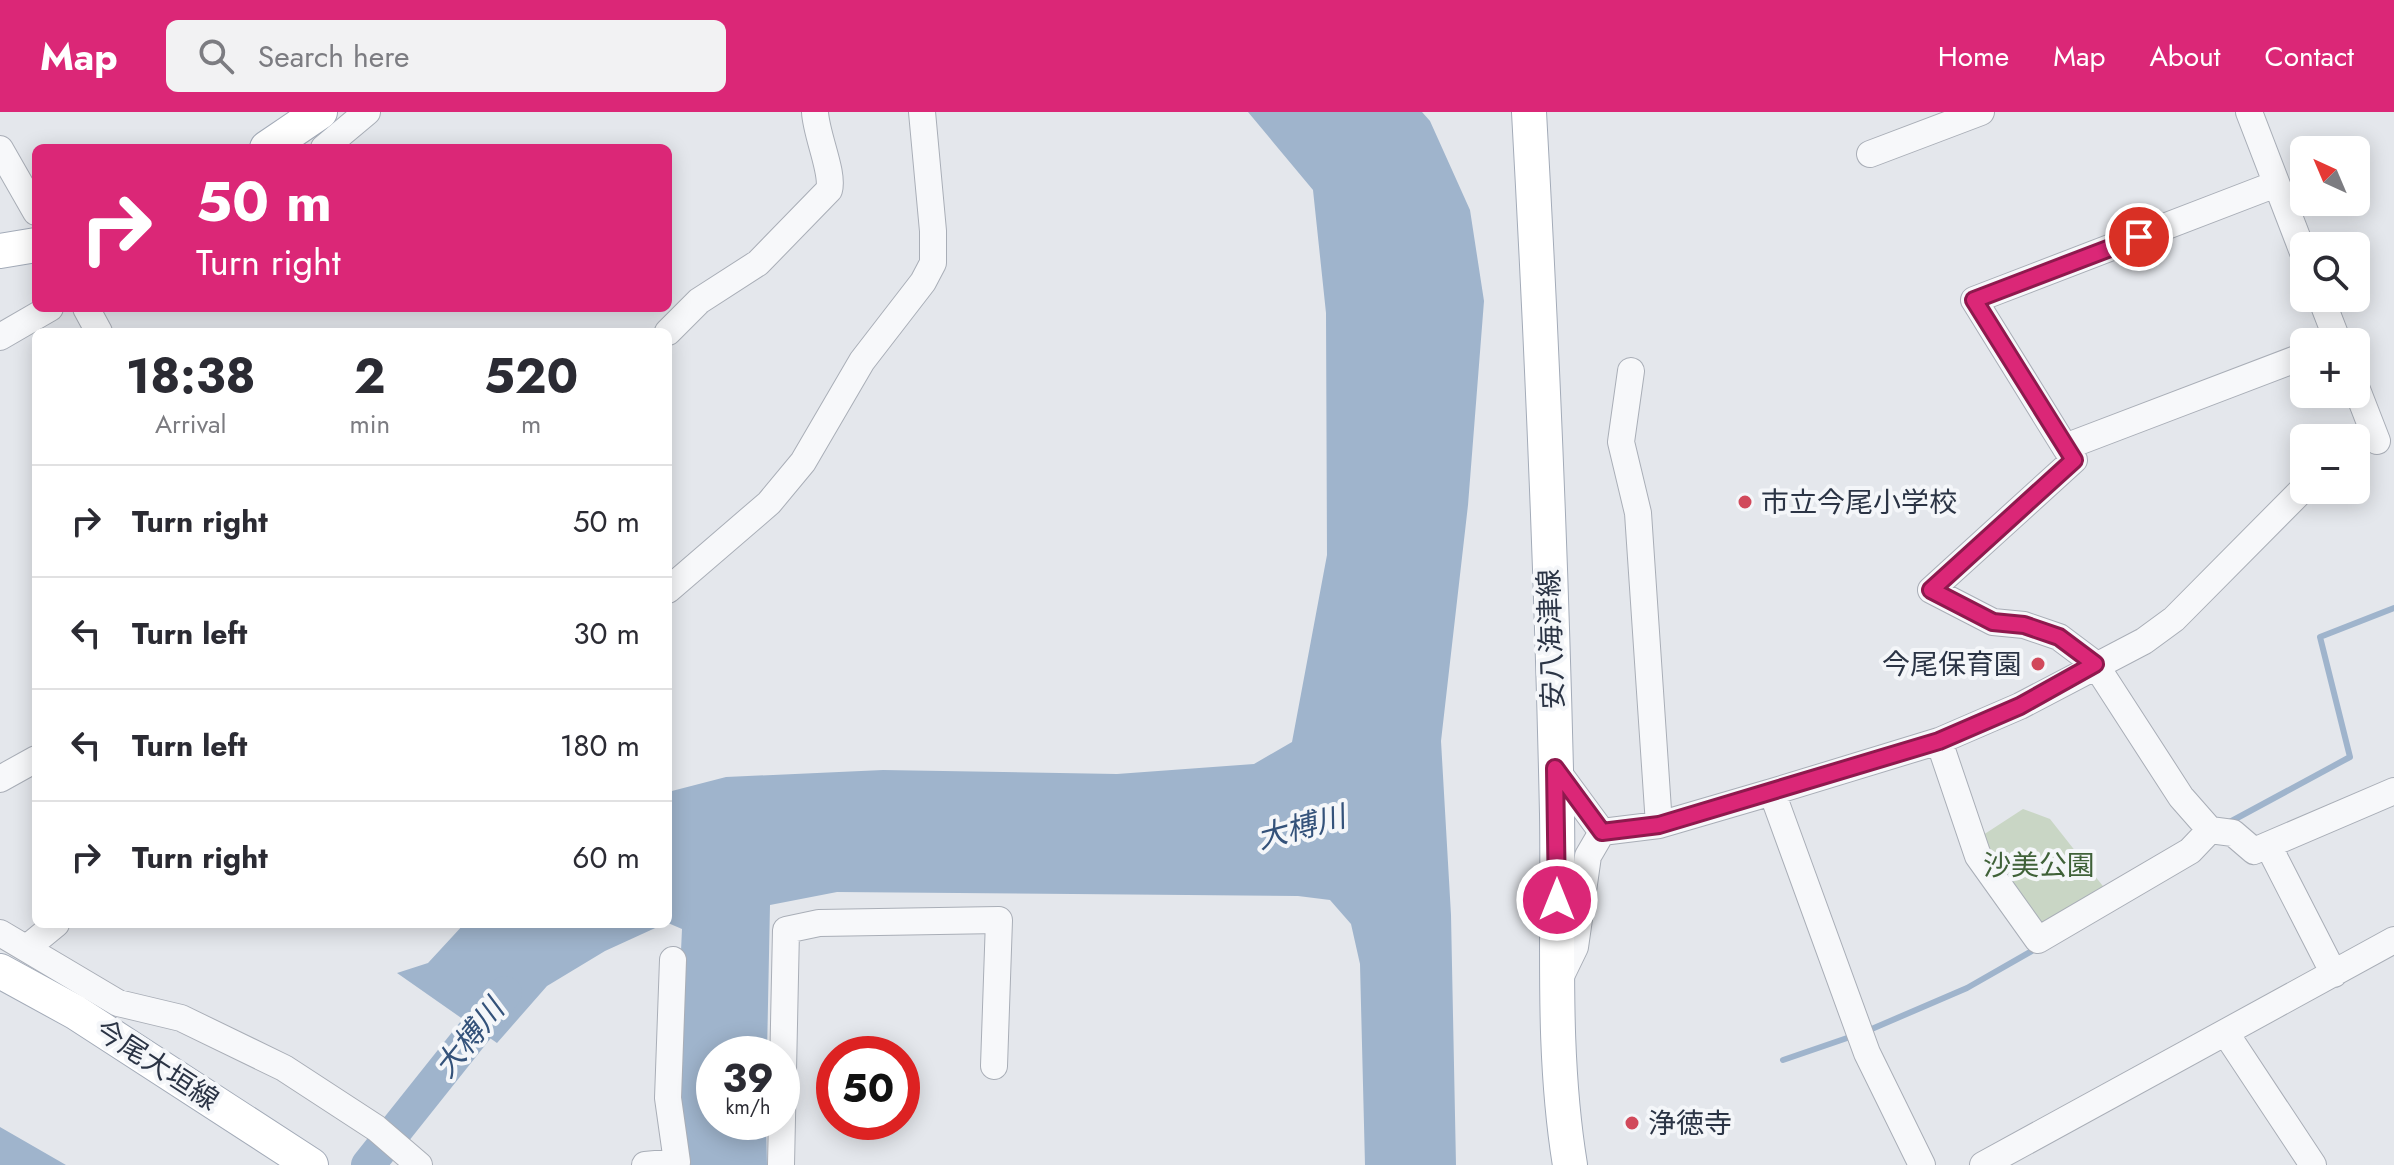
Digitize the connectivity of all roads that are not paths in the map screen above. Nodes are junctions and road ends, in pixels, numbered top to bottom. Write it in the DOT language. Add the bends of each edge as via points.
graph roads {
  1 [pos="320,112"];
  2 [pos="367,112"];
  3 [pos="815,112"];
  4 [pos="922,112"];
  5 [pos="1529,112"];
  6 [pos="1981,112"];
  7 [pos="2249,112"];
  8 [pos="273,144"];
  9 [pos="329,144"];
  10 [pos="0,149"];
  11 [pos="1870,154"];
  12 [pos="2276,184"];
  13 [pos="32,205"];
  14 [pos="2295,232"];
  15 [pos="32,246"];
  16 [pos="0,251"];
  17 [pos="43,312"];
  18 [pos="672,328"];
  19 [pos="0,337"];
  20 [pos="2290,361"];
  21 [pos="1631,371"];
  22 [pos="2364,408"];
  23 [pos="2376,442"];
  24 [pos="2065,447"];
  25 [pos="2290,502"];
  26 [pos="674,575"];
  27 [pos="2095,664"];
  28 [pos="1939,741"];
  29 [pos="32,761"];
  30 [pos="1555,768"];
  31 [pos="0,779"];
  32 [pos="2394,791"];
  33 [pos="1772,792"];
  34 [pos="1659,825"];
  35 [pos="2210,830"];
  36 [pos="1602,832"];
  37 [pos="2268,845"];
  38 [pos="51,928"];
  39 [pos="0,933"];
  40 [pos="2394,940"];
  41 [pos="28,947"];
  42 [pos="673,960"];
  43 [pos="0,971"];
  44 [pos="2334,974"];
  45 [pos="1557,984"];
  46 [pos="2227,1035"];
  47 [pos="994,1066"];
  48 [pos="311,1165"];
  49 [pos="419,1165"];
  50 [pos="645,1165"];
  51 [pos="781,1165"];
  52 [pos="1570,1165"];
  53 [pos="1922,1165"];
  54 [pos="1983,1165"];
  55 [pos="2313,1165"];
  1 -- 8 [label="main road"];
  2 -- 9 [label="street"];
  3 -- 18 [label="street" via="816,134 832,180 829,190 758,263 699,301"];
  4 -- 26 [label="street" via="933,231 933,263 923,282 862,361 803,462 769,503"];
  5 -- 30 [label="main road, 安八海津線" via="1548,478"];
  6 -- 11 [label="street"];
  7 -- 12 [label="street"];
  10 -- 13 [label="street"];
  12 -- 14 [label="street"];
  12 -- 24 [label="street" via="1974,300"];
  15 -- 16 [label="main road"];
  17 -- 19 [label="street"];
  20 -- 24 [label="street"];
  21 -- 34 [label="street" via="1621,442 1638,513"];
  22 -- 23 [label="street"];
  24 -- 27 [label="street" via="2074,460 1931,590 1993,622 2059,637"];
  25 -- 27 [label="street" via="2174,619 2144,641"];
  27 -- 28 [label="street" via="2020,706"];
  27 -- 35 [label="street" via="2181,797"];
  28 -- 33 [label="street"];
  28 -- 35 [label="street" via="1978,856 2038,940 2190,851"];
  29 -- 31 [label="street"];
  30 -- 36 [label="street"];
  30 -- 45 [label="main road, 安八海津線"];
  32 -- 37 [label="street"];
  33 -- 34 [label="street"];
  33 -- 53 [label="street" via="1867,1053"];
  34 -- 36 [label="street"];
  35 -- 37 [label="street" via="2233,833 2254,851"];
  36 -- 45 [label="street" via="1588,856 1575,947"];
  37 -- 44 [label="street"];
  38 -- 41 [label="street"];
  39 -- 41 [label="street"];
  40 -- 44 [label="street"];
  41 -- 49 [label="street" via="118,1003 181,1018 284,1068 376,1128"];
  42 -- 50 [label="street" via="668,1098 677,1162"];
  43 -- 48 [label="main road, 今尾大垣線" via="75,1012"];
  44 -- 46 [label="street"];
  45 -- 52 [label="main road, 安八海津線" via="1557,1065"];
  46 -- 54 [label="street"];
  46 -- 55 [label="street"];
  47 -- 51 [label="street" via="999,920 819,923 786,930"];
}
